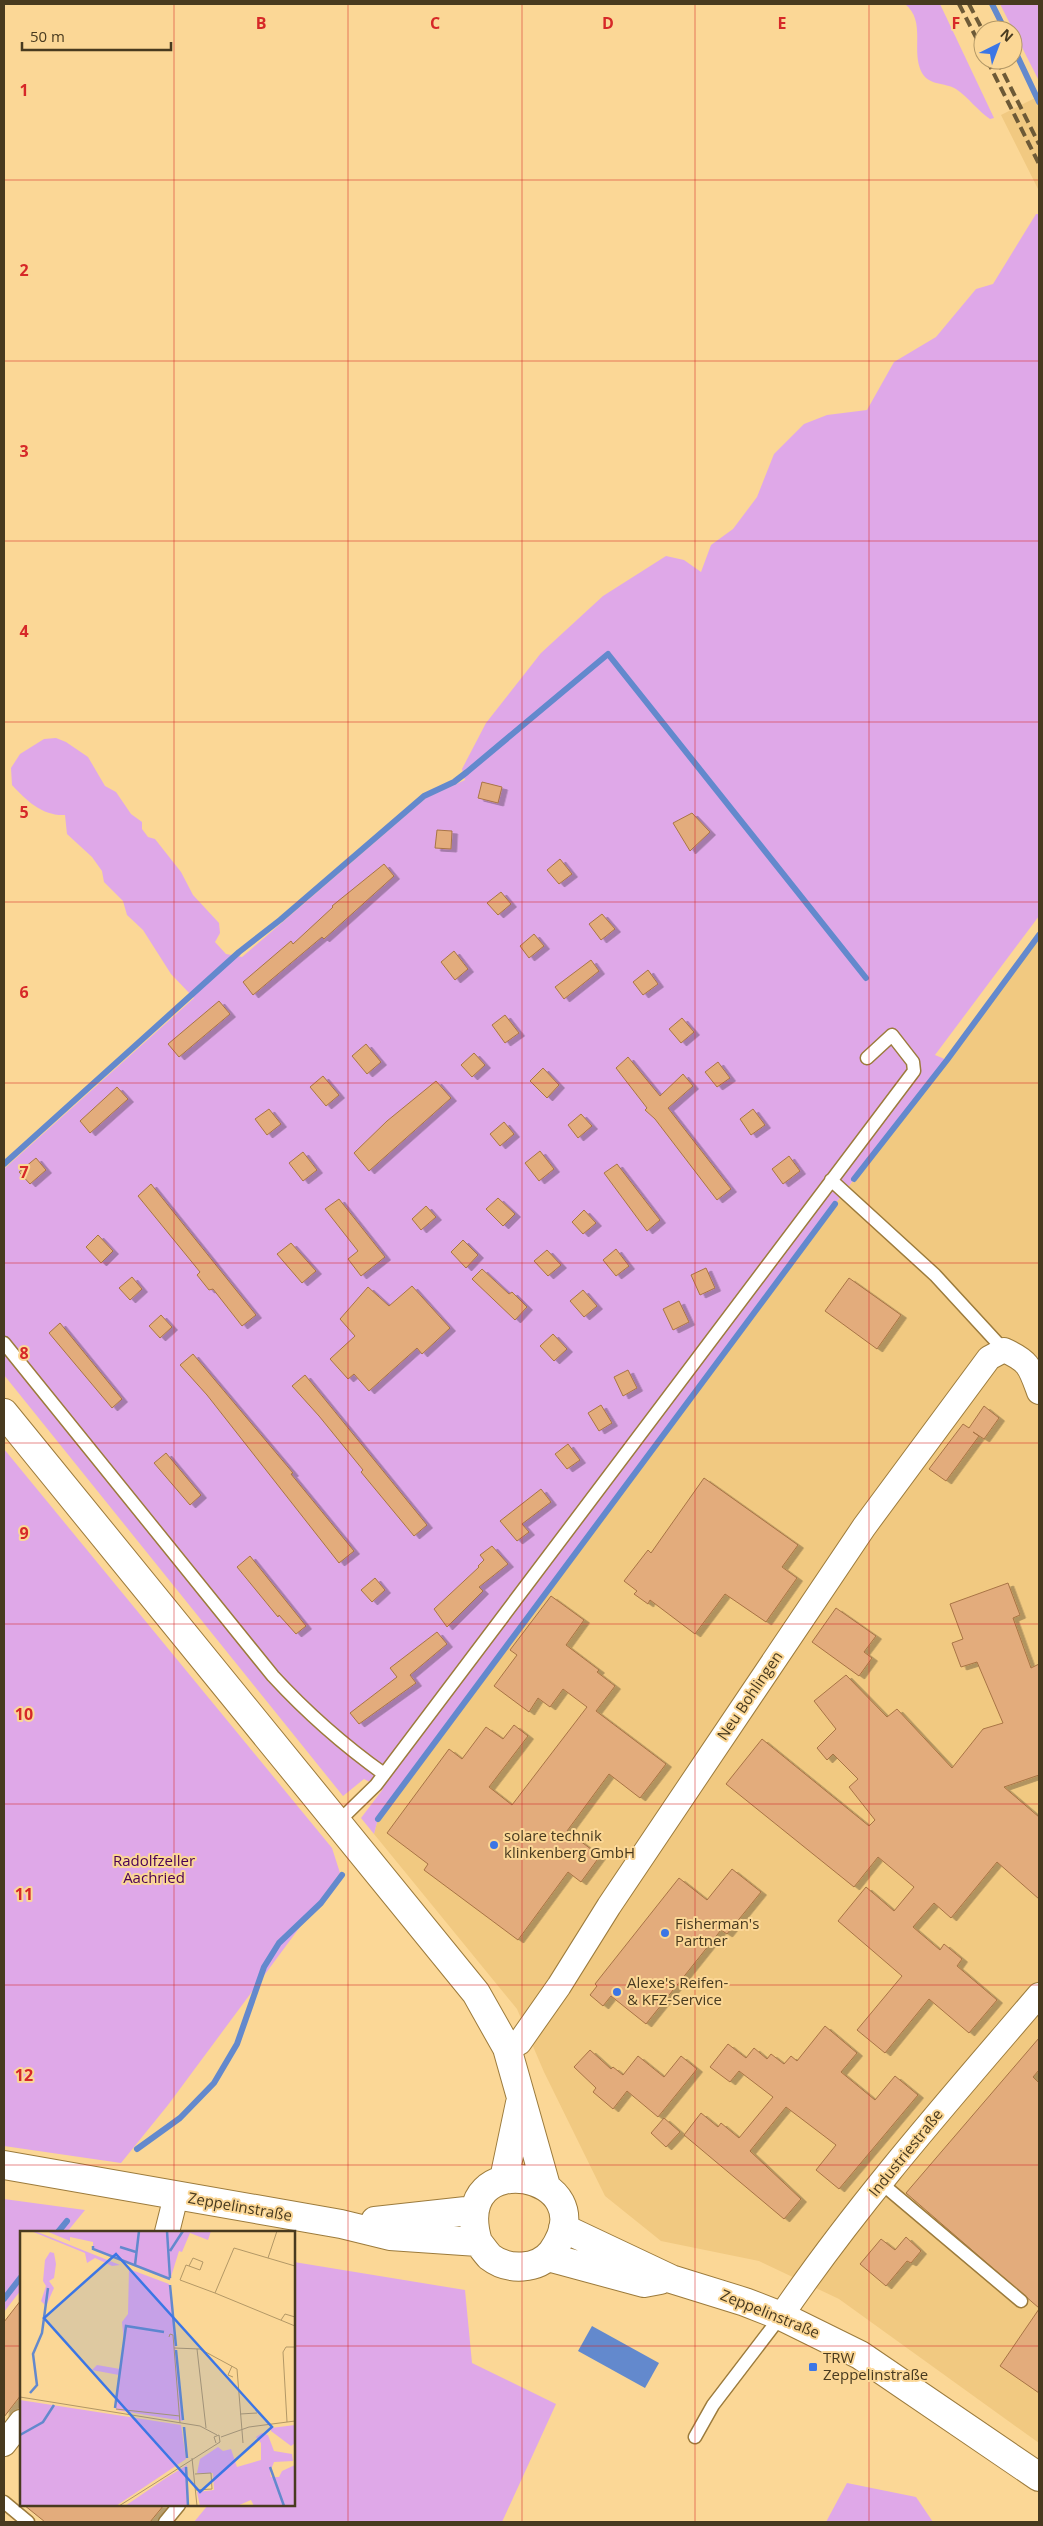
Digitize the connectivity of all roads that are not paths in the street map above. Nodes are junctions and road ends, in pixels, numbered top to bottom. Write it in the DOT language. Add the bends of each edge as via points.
graph roads {
  1 [pos="867,1058"];
  2 [pos="831,1180"];
  3 [pos="4,1343"];
  4 [pos="1004,1350"];
  5 [pos="1039,1392"];
  6 [pos="4,1412"];
  7 [pos="384,1774"];
  8 [pos="337,1823"];
  9 [pos="1039,1995"];
  10 [pos="507,2048"];
  11 [pos="521,2096"];
  12 [pos="4,2165"];
  13 [pos="504,2179"];
  14 [pos="881,2183"];
  15 [pos="546,2186"];
  16 [pos="176,2196"];
  17 [pos="475,2210"];
  18 [pos="341,2224"];
  19 [pos="563,2228"];
  20 [pos="167,2231"];
  21 [pos="478,2242"];
  22 [pos="548,2257"];
  23 [pos="671,2279"];
  24 [pos="1021,2301"];
  25 [pos="781,2316"];
  26 [pos="20,2423"];
  27 [pos="695,2437"];
  28 [pos="4,2444"];
  29 [pos="1039,2477"];
  30 [pos="4,2502"];
  31 [pos="178,2506"];
  32 [pos="28,2522"];
  33 [pos="165,2522"];
  1 -- 2 [label="lane" via="892,1035 913,1062 914,1071"];
  2 -- 4 [label="lane" via="935,1275"];
  2 -- 7 [label="lane"];
  3 -- 7 [label="lane" via="273,1676 346,1748"];
  4 -- 5 [label="street" via="1023,1358"];
  4 -- 10 [label="street, Neu Bohlingen" via="989,1358 864,1527 609,1906 559,1986 519,2043"];
  6 -- 8 [label="main road"];
  7 -- 8 [label="lane"];
  8 -- 10 [label="main road" via="476,1993"];
  9 -- 14 [label="street, Industriestraße"];
  10 -- 11 [label="main road"];
  11 -- 13 [label="main road"];
  11 -- 15 [label="main road"];
  12 -- 16 [label="main road"];
  13 -- 15 [label="main road" via="520,2177"];
  13 -- 17 [label="main road" via="482,2196"];
  14 -- 24 [label="lane"];
  14 -- 25 [label="street, Industriestraße" via="829,2246"];
  15 -- 19 [label="main road" via="560,2203"];
  16 -- 18 [label="main road, Zeppelinstraße"];
  16 -- 20 [label="street, Zeppelinstraße"];
  17 -- 18 [label="main road" via="434,2217"];
  17 -- 21 [label="main road" via="474,2227"];
  18 -- 21 [label="main road" via="390,2236"];
  19 -- 22 [label="main road" via="560,2240"];
  19 -- 23 [label="main road, Zeppelinstraße"];
  21 -- 22 [label="main road" via="489,2256 502,2264 519,2267 537,2264"];
  22 -- 23 [label="main road, Zeppelinstraße" via="644,2283"];
  23 -- 25 [label="main road, Zeppelinstraße"];
  25 -- 27 [label="lane" via="718,2398"];
  25 -- 29 [label="main road, Zeppelinstraße" via="860,2354"];
  26 -- 28 [label="street"];
  30 -- 32 [label="lane"];
  31 -- 33 [label="lane"];
}
